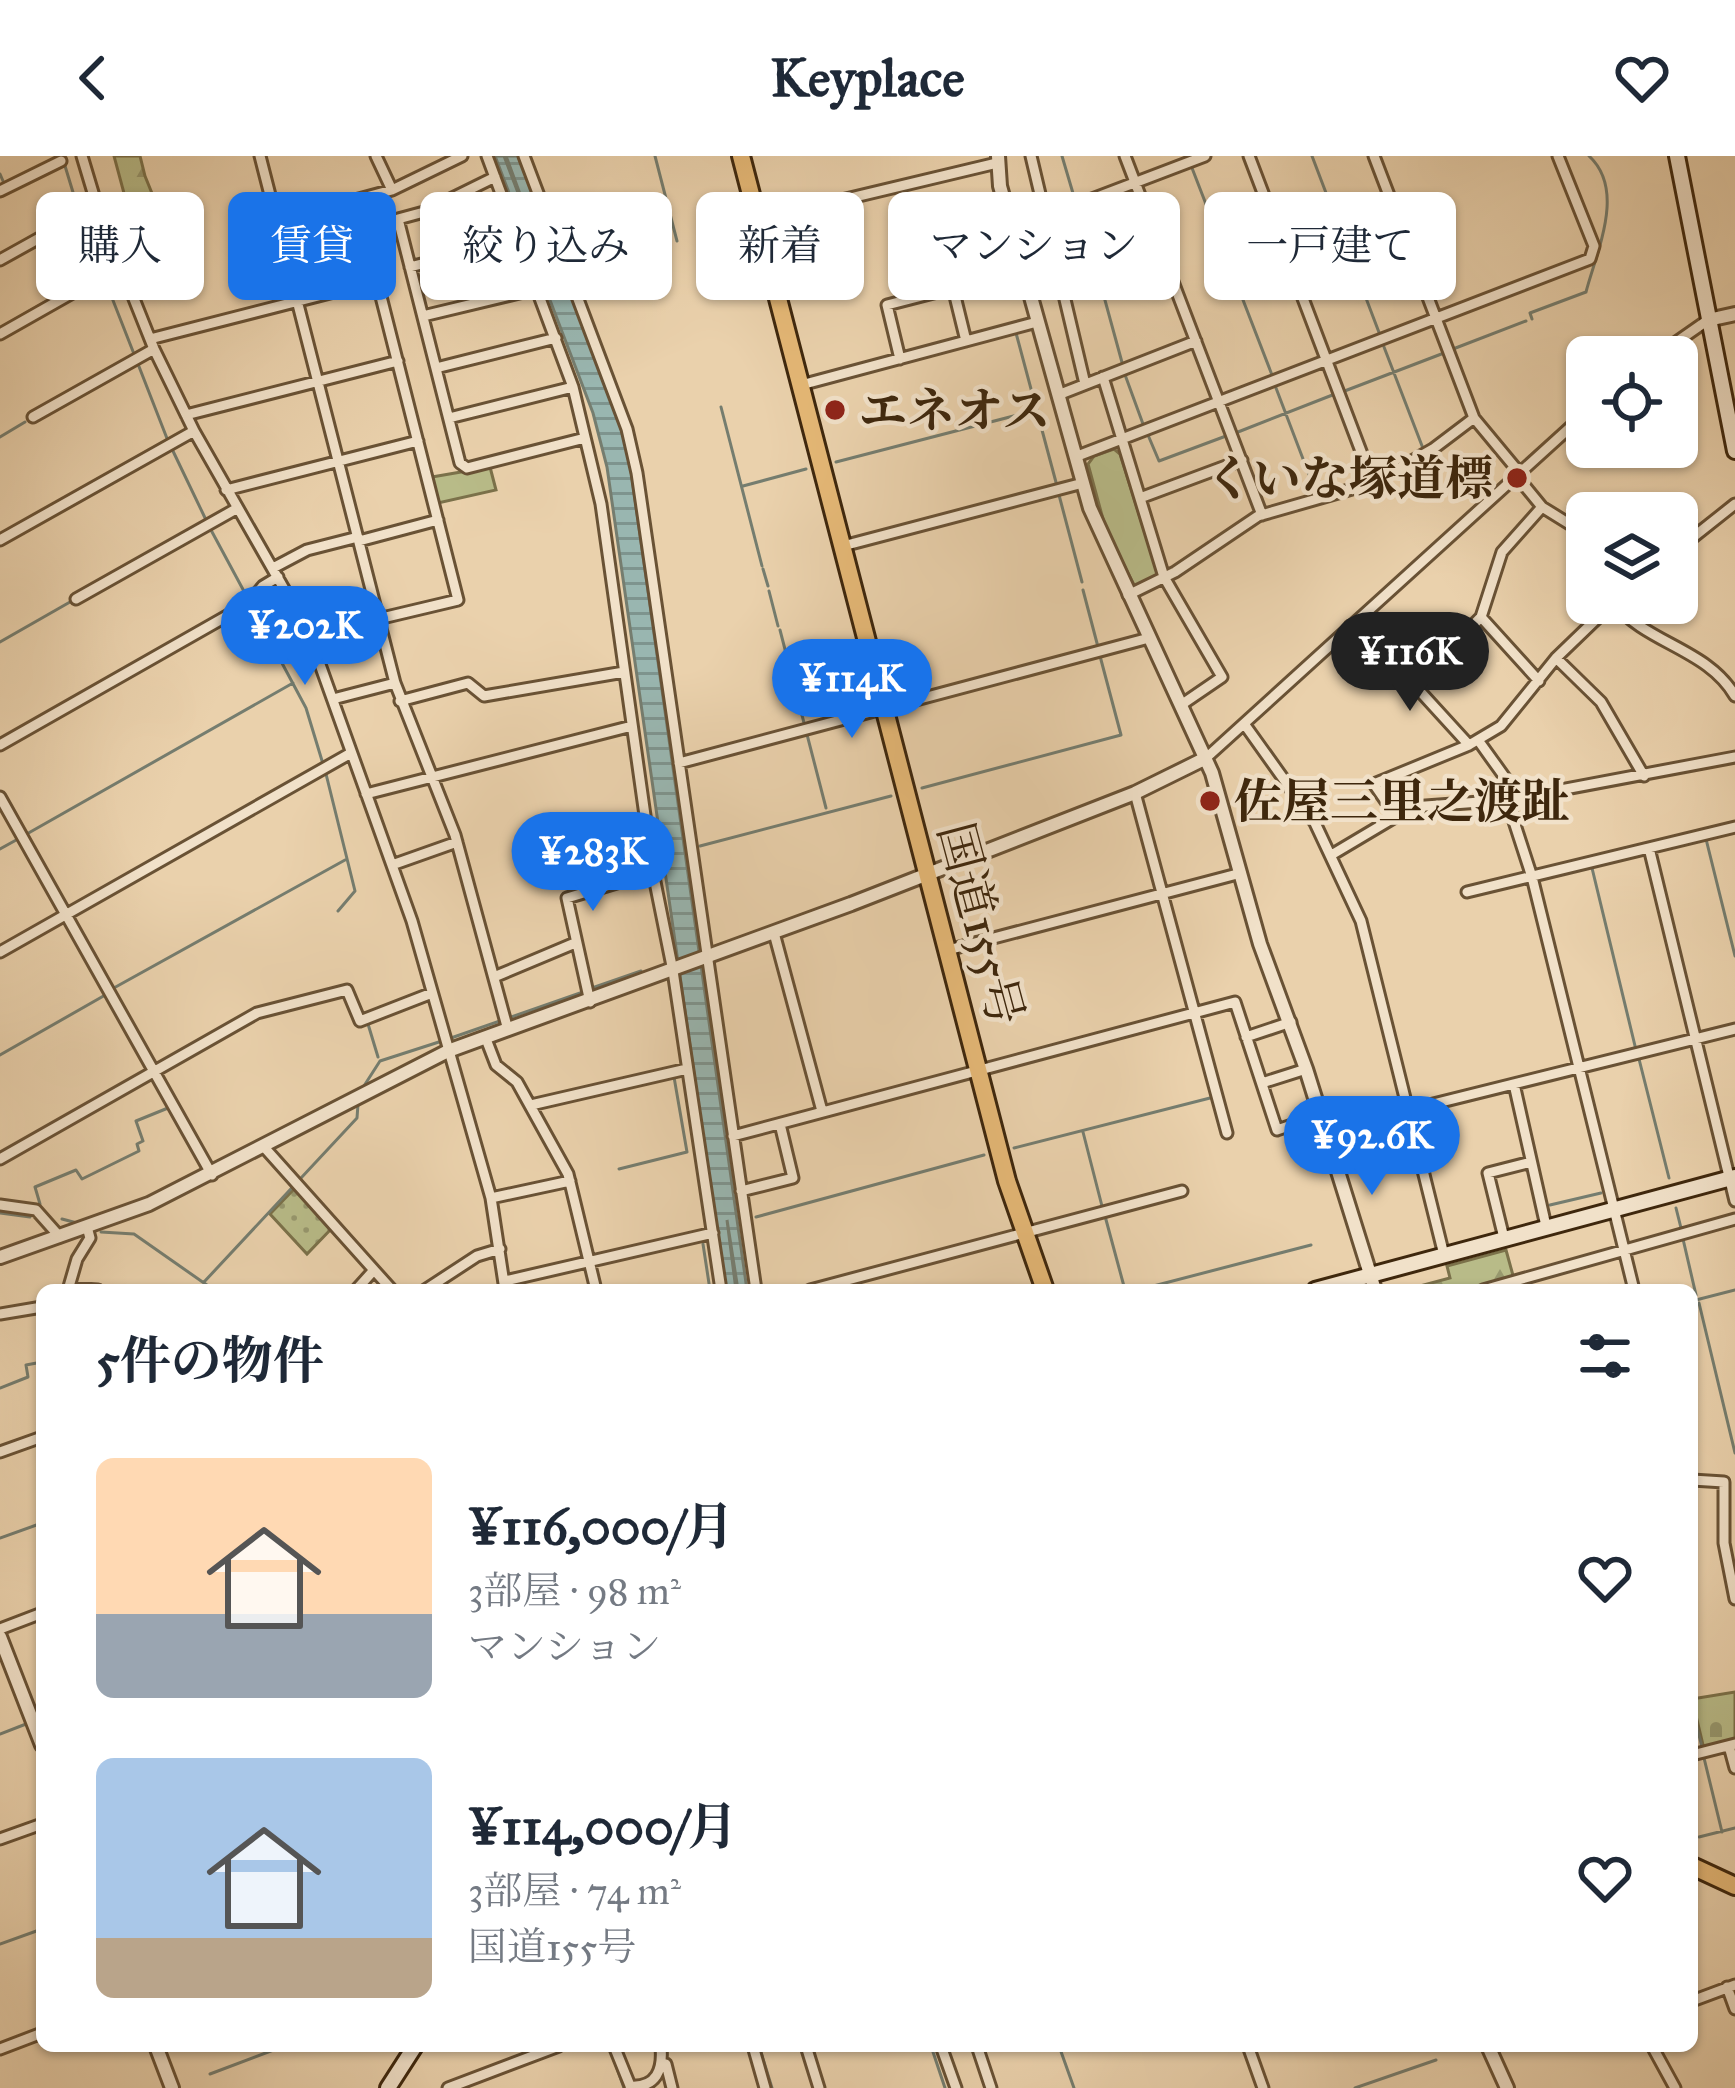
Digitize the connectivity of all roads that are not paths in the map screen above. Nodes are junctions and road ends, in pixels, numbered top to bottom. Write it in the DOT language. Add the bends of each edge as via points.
graph roads {
  1 [pos="82,156"];
  2 [pos="260,156"];
  3 [pos="376,156"];
  4 [pos="461,156"];
  5 [pos="488,156"];
  6 [pos="524,156"];
  7 [pos="741,156"];
  8 [pos="970,156"];
  9 [pos="1031,156"];
  10 [pos="1125,156"];
  11 [pos="1205,156"];
  12 [pos="1249,156"];
  13 [pos="1374,156"];
  14 [pos="1558,156"];
  15 [pos="1677,156"];
  16 [pos="998,159"];
  17 [pos="61,161"];
  18 [pos="973,169"];
  19 [pos="495,177"];
  20 [pos="1135,183"];
  21 [pos="392,190"];
  22 [pos="0,191"];
  23 [pos="93,192"];
  24 [pos="269,192"];
  25 [pos="386,192"];
  26 [pos="501,192"];
  27 [pos="751,192"];
  28 [pos="1005,192"];
  29 [pos="1038,192"];
  30 [pos="1113,192"];
  31 [pos="864,195"];
  32 [pos="36,240"];
  33 [pos="0,260"];
  34 [pos="420,264"];
  35 [pos="410,267"];
  36 [pos="60,300"];
  37 [pos="134,300"];
  38 [pos="301,300"];
  39 [pos="382,300"];
  40 [pos="490,300"];
  41 [pos="540,300"];
  42 [pos="779,300"];
  43 [pos="1031,300"];
  44 [pos="1064,300"];
  45 [pos="297,301"];
  46 [pos="1735,314"];
  47 [pos="422,316"];
  48 [pos="1437,320"];
  49 [pos="1708,320"];
  50 [pos="1037,322"];
  51 [pos="0,334"];
  52 [pos="1685,336"];
  53 [pos="556,338"];
  54 [pos="966,341"];
  55 [pos="1196,341"];
  56 [pos="152,344"];
  57 [pos="901,358"];
  58 [pos="398,361"];
  59 [pos="1328,361"];
  60 [pos="436,368"];
  61 [pos="1103,377"];
  62 [pos="317,382"];
  63 [pos="1085,384"];
  64 [pos="801,385"];
  65 [pos="573,387"];
  66 [pos="1058,395"];
  67 [pos="1220,401"];
  68 [pos="186,415"];
  69 [pos="33,417"];
  70 [pos="448,418"];
  71 [pos="1474,418"];
  72 [pos="1566,430"];
  73 [pos="194,431"];
  74 [pos="585,438"];
  75 [pos="1119,440"];
  76 [pos="418,441"];
  77 [pos="1735,451"];
  78 [pos="1075,457"];
  79 [pos="1242,460"];
  80 [pos="338,461"];
  81 [pos="1517,473"];
  82 [pos="1083,483"];
  83 [pos="1373,483"];
  84 [pos="226,490"];
  85 [pos="1140,498"];
  86 [pos="1735,504"];
  87 [pos="1542,507"];
  88 [pos="236,509"];
  89 [pos="1262,515"];
  90 [pos="438,520"];
  91 [pos="1566,522"];
  92 [pos="1698,533"];
  93 [pos="358,539"];
  94 [pos="0,540"];
  95 [pos="843,546"];
  96 [pos="275,573"];
  97 [pos="1164,578"];
  98 [pos="1128,595"];
  99 [pos="76,599"];
  100 [pos="377,614"];
  101 [pos="1481,616"];
  102 [pos="1592,624"];
  103 [pos="1635,624"];
  104 [pos="1350,626"];
  105 [pos="308,631"];
  106 [pos="1149,638"];
  107 [pos="1556,658"];
  108 [pos="624,672"];
  109 [pos="1539,681"];
  110 [pos="394,683"];
  111 [pos="1414,685"];
  112 [pos="1735,696"];
  113 [pos="333,699"];
  114 [pos="400,701"];
  115 [pos="1181,705"];
  116 [pos="885,710"];
  117 [pos="1245,725"];
  118 [pos="632,726"];
  119 [pos="1473,742"];
  120 [pos="0,745"];
  121 [pos="351,753"];
  122 [pos="1206,758"];
  123 [pos="1734,760"];
  124 [pos="679,763"];
  125 [pos="1644,776"];
  126 [pos="432,777"];
  127 [pos="1136,793"];
  128 [pos="366,794"];
  129 [pos="0,797"];
  130 [pos="1509,798"];
  131 [pos="1396,816"];
  132 [pos="1735,827"];
  133 [pos="457,842"];
  134 [pos="1649,848"];
  135 [pos="1333,854"];
  136 [pos="392,865"];
  137 [pos="653,872"];
  138 [pos="1241,873"];
  139 [pos="928,874"];
  140 [pos="1532,877"];
  141 [pos="1467,892"];
  142 [pos="1163,893"];
  143 [pos="66,915"];
  144 [pos="774,933"];
  145 [pos="575,943"];
  146 [pos="948,950"];
  147 [pos="0,952"];
  148 [pos="705,959"];
  149 [pos="673,971"];
  150 [pos="494,977"];
  151 [pos="432,993"];
  152 [pos="588,995"];
  153 [pos="1195,1014"];
  154 [pos="1291,1022"];
  155 [pos="506,1024"];
  156 [pos="1735,1029"];
  157 [pos="1246,1037"];
  158 [pos="486,1039"];
  159 [pos="1694,1039"];
  160 [pos="446,1043"];
  161 [pos="1579,1068"];
  162 [pos="687,1069"];
  163 [pos="1306,1069"];
  164 [pos="979,1070"];
  165 [pos="154,1072"];
  166 [pos="1262,1083"];
  167 [pos="1514,1084"];
  168 [pos="530,1105"];
  169 [pos="1409,1110"];
  170 [pos="822,1111"];
  171 [pos="1321,1115"];
  172 [pos="780,1124"];
  173 [pos="1227,1133"];
  174 [pos="733,1136"];
  175 [pos="1328,1136"];
  176 [pos="264,1147"];
  177 [pos="0,1159"];
  178 [pos="1531,1162"];
  179 [pos="212,1175"];
  180 [pos="1732,1178"];
  181 [pos="570,1181"];
  182 [pos="1182,1191"];
  183 [pos="741,1192"];
  184 [pos="491,1198"];
  185 [pos="1735,1201"];
  186 [pos="0,1205"];
  187 [pos="1615,1208"];
  188 [pos="1735,1219"];
  189 [pos="1546,1226"];
  190 [pos="87,1227"];
  191 [pos="1025,1232"];
  192 [pos="712,1233"];
  193 [pos="60,1237"];
  194 [pos="1504,1238"];
  195 [pos="500,1249"];
  196 [pos="1625,1250"];
  197 [pos="1444,1255"];
  198 [pos="0,1257"];
  199 [pos="590,1261"];
  200 [pos="374,1270"];
  201 [pos="1372,1282"];
  202 [pos="70,1284"];
  203 [pos="361,1284"];
  204 [pos="387,1284"];
  205 [pos="434,1284"];
  206 [pos="505,1284"];
  207 [pos="509,1284"];
  208 [pos="595,1284"];
  209 [pos="720,1284"];
  210 [pos="755,1284"];
  211 [pos="832,1284"];
  212 [pos="1044,1284"];
  213 [pos="1504,1284"];
  214 [pos="1633,1284"];
  215 [pos="36,1308"];
  216 [pos="0,1314"];
  217 [pos="36,1439"];
  218 [pos="0,1453"];
  219 [pos="1698,1480"];
  220 [pos="1730,1482"];
  221 [pos="1732,1575"];
  222 [pos="1735,1599"];
  223 [pos="36,1616"];
  224 [pos="0,1633"];
  225 [pos="36,1729"];
  226 [pos="1733,1746"];
  227 [pos="1698,1754"];
  228 [pos="1735,1768"];
  229 [pos="36,1825"];
  230 [pos="0,1839"];
  231 [pos="1698,1869"];
  232 [pos="1735,1886"];
  233 [pos="1731,1986"];
  234 [pos="1698,1999"];
  235 [pos="1735,2008"];
  236 [pos="36,2035"];
  237 [pos="0,2049"];
  238 [pos="158,2052"];
  239 [pos="411,2052"];
  240 [pos="543,2052"];
  241 [pos="616,2052"];
  242 [pos="662,2052"];
  243 [pos="663,2052"];
  244 [pos="755,2052"];
  245 [pos="811,2052"];
  246 [pos="943,2052"];
  247 [pos="979,2052"];
  248 [pos="1250,2052"];
  249 [pos="1491,2052"];
  250 [pos="1655,2052"];
  251 [pos="630,2087"];
  252 [pos="172,2088"];
  253 [pos="388,2088"];
  254 [pos="448,2088"];
  255 [pos="672,2088"];
  256 [pos="765,2088"];
  257 [pos="819,2088"];
  258 [pos="956,2088"];
  259 [pos="992,2088"];
  260 [pos="1263,2088"];
  261 [pos="1507,2088"];
  262 [pos="1675,2088"];
  1 -- 23 [label="street"];
  2 -- 24 [label="street"];
  3 -- 21 [label="street"];
  4 -- 21 [label="street"];
  5 -- 19 [label="street"];
  6 -- 124 [label="street" via="638,472"];
  7 -- 27 [label="highway, 国道155号"];
  8 -- 18 [label="street"];
  9 -- 29 [label="street"];
  10 -- 20 [label="street"];
  11 -- 20 [label="street"];
  12 -- 59 [label="street"];
  13 -- 48 [label="street"];
  14 -- 48 [label="street" via="1594,247 1590,259"];
  15 -- 49 [label="main road"];
  16 -- 18 [label="street"];
  16 -- 28 [label="street"];
  17 -- 22 [label="street"];
  18 -- 31 [label="street"];
  19 -- 26 [label="street"];
  19 -- 35 [label="street" via="398,219"];
  20 -- 30 [label="street"];
  20 -- 55 [label="street"];
  21 -- 25 [label="street"];
  32 -- 33 [label="street"];
  34 -- 35 [label="street"];
  35 -- 47 [label="street"];
  36 -- 51 [label="street"];
  37 -- 56 [label="street"];
  38 -- 45 [label="street"];
  39 -- 58 [label="street"];
  40 -- 47 [label="street"];
  41 -- 53 [label="street"];
  42 -- 64 [label="highway, 国道155号"];
  43 -- 50 [label="street"];
  44 -- 63 [label="street"];
  45 -- 56 [label="street"];
  45 -- 62 [label="street"];
  46 -- 49 [label="street"];
  47 -- 60 [label="street"];
  48 -- 59 [label="street"];
  48 -- 71 [label="street"];
  49 -- 52 [label="street"];
  49 -- 77 [label="main road"];
  50 -- 54 [label="street"];
  50 -- 66 [label="street"];
  53 -- 60 [label="street"];
  53 -- 65 [label="street"];
  54 -- 57 [label="street"];
  54 -- 57 [label="street" via="952,288 887,305"];
  55 -- 61 [label="street"];
  55 -- 67 [label="street"];
  56 -- 68 [label="street"];
  56 -- 69 [label="street"];
  57 -- 64 [label="street"];
  58 -- 62 [label="street"];
  58 -- 76 [label="street"];
  59 -- 67 [label="street"];
  59 -- 83 [label="street"];
  60 -- 70 [label="street"];
  61 -- 63 [label="street"];
  61 -- 75 [label="street"];
  62 -- 68 [label="street"];
  62 -- 80 [label="street"];
  63 -- 66 [label="street"];
  64 -- 95 [label="highway, 国道155号"];
  65 -- 70 [label="street"];
  65 -- 74 [label="street"];
  66 -- 78 [label="street"];
  67 -- 75 [label="street"];
  67 -- 79 [label="street"];
  68 -- 73 [label="street"];
  70 -- 74 [label="street" via="467,468"];
  71 -- 81 [label="street"];
  71 -- 83 [label="street"];
  72 -- 81 [label="street"];
  73 -- 84 [label="street"];
  73 -- 94 [label="street"];
  74 -- 108 [label="street"];
  75 -- 78 [label="street"];
  75 -- 85 [label="street"];
  76 -- 80 [label="street"];
  76 -- 90 [label="street"];
  78 -- 82 [label="street"];
  79 -- 85 [label="street"];
  79 -- 89 [label="street"];
  80 -- 84 [label="street"];
  80 -- 93 [label="street"];
  81 -- 87 [label="street"];
  81 -- 104 [label="street"];
  82 -- 95 [label="street"];
  82 -- 98 [label="street"];
  83 -- 89 [label="street"];
  84 -- 88 [label="street"];
  85 -- 97 [label="street"];
  86 -- 92 [label="street"];
  87 -- 91 [label="street"];
  87 -- 101 [label="street" via="1502,553"];
  88 -- 96 [label="street"];
  88 -- 99 [label="street"];
  89 -- 97 [label="street"];
  90 -- 93 [label="street"];
  90 -- 100 [label="street" via="458,600"];
  93 -- 96 [label="street" via="307,550"];
  93 -- 100 [label="street"];
  95 -- 116 [label="highway, 国道155号"];
  96 -- 105 [label="street"];
  96 -- 120 [label="street" via="248,604"];
  97 -- 98 [label="street"];
  97 -- 115 [label="street" via="1222,677"];
  98 -- 106 [label="street"];
  100 -- 105 [label="street" via="335,618"];
  100 -- 110 [label="street"];
  101 -- 109 [label="street"];
  101 -- 111 [label="street"];
  102 -- 107 [label="street"];
  103 -- 112 [label="street" via="1725,678"];
  104 -- 111 [label="street"];
  104 -- 117 [label="street"];
  105 -- 113 [label="street"];
  106 -- 115 [label="street"];
  106 -- 116 [label="street"];
  107 -- 109 [label="street"];
  107 -- 125 [label="street" via="1601,702"];
  108 -- 114 [label="street" via="484,697 468,683"];
  108 -- 118 [label="street"];
  109 -- 119 [label="street" via="1501,726"];
  110 -- 113 [label="street"];
  110 -- 114 [label="street"];
  111 -- 119 [label="street"];
  113 -- 121 [label="street"];
  114 -- 126 [label="street"];
  115 -- 122 [label="street"];
  116 -- 124 [label="street"];
  116 -- 139 [label="highway, 国道155号"];
  117 -- 122 [label="street"];
  117 -- 135 [label="street"];
  118 -- 126 [label="street"];
  118 -- 137 [label="street"];
  119 -- 130 [label="street" via="1506,779"];
  119 -- 131 [label="street" via="1374,784"];
  121 -- 128 [label="street"];
  121 -- 143 [label="street"];
  122 -- 127 [label="street"];
  122 -- 138 [label="street"];
  123 -- 125 [label="street"];
  124 -- 148 [label="street"];
  125 -- 130 [label="street"];
  126 -- 128 [label="street"];
  126 -- 133 [label="street"];
  127 -- 139 [label="street"];
  127 -- 142 [label="street"];
  128 -- 136 [label="street"];
  129 -- 143 [label="street"];
  130 -- 131 [label="street" via="1412,807"];
  130 -- 140 [label="street"];
  131 -- 135 [label="street"];
  132 -- 134 [label="street"];
  133 -- 136 [label="street"];
  133 -- 150 [label="street"];
  134 -- 140 [label="street"];
  134 -- 159 [label="street"];
  135 -- 169 [label="street" via="1361,921"];
  136 -- 151 [label="street"];
  137 -- 145 [label="street" via="567,898"];
  137 -- 149 [label="street"];
  138 -- 142 [label="street"];
  138 -- 154 [label="street"];
  139 -- 144 [label="street"];
  139 -- 146 [label="highway, 国道155号"];
  140 -- 141 [label="street"];
  140 -- 161 [label="street"];
  142 -- 146 [label="street"];
  142 -- 153 [label="street"];
  143 -- 147 [label="street"];
  143 -- 165 [label="street"];
  144 -- 148 [label="street"];
  144 -- 170 [label="street"];
  145 -- 150 [label="street"];
  145 -- 152 [label="street"];
  146 -- 164 [label="highway, 国道155号"];
  148 -- 149 [label="street"];
  148 -- 174 [label="street"];
  149 -- 152 [label="street"];
  149 -- 162 [label="street"];
  150 -- 155 [label="street"];
  151 -- 160 [label="street"];
  151 -- 165 [label="street" via="360,1021 347,990 257,1013"];
  152 -- 155 [label="street"];
  153 -- 157 [label="street" via="1235,1002"];
  153 -- 164 [label="street"];
  153 -- 173 [label="street"];
  154 -- 157 [label="street"];
  154 -- 163 [label="street"];
  155 -- 158 [label="street"];
  156 -- 159 [label="street"];
  157 -- 166 [label="street"];
  158 -- 160 [label="street"];
  158 -- 168 [label="street" via="496,1065"];
  159 -- 161 [label="street"];
  159 -- 180 [label="street"];
  160 -- 176 [label="street"];
  160 -- 184 [label="street"];
  161 -- 167 [label="street"];
  161 -- 187 [label="street"];
  162 -- 168 [label="street"];
  162 -- 192 [label="street"];
  163 -- 166 [label="street"];
  163 -- 171 [label="street"];
  164 -- 170 [label="street"];
  164 -- 191 [label="highway, 国道155号"];
  165 -- 177 [label="street"];
  165 -- 179 [label="street"];
  166 -- 171 [label="street" via="1277,1130"];
  167 -- 169 [label="street"];
  167 -- 178 [label="street"];
  168 -- 181 [label="street"];
  169 -- 175 [label="street"];
  169 -- 197 [label="street"];
  170 -- 172 [label="street"];
  171 -- 175 [label="street"];
  172 -- 174 [label="street"];
  172 -- 183 [label="street" via="794,1178"];
  174 -- 183 [label="street"];
  175 -- 201 [label="street"];
  176 -- 179 [label="street"];
  176 -- 200 [label="street"];
  178 -- 189 [label="street"];
  178 -- 194 [label="street" via="1488,1173"];
  179 -- 190 [label="street"];
  180 -- 185 [label="street"];
  180 -- 187 [label="main road"];
  181 -- 184 [label="street"];
  181 -- 199 [label="street"];
  182 -- 191 [label="street"];
  183 -- 210 [label="street"];
  184 -- 195 [label="street"];
  186 -- 193 [label="street" via="36,1210"];
  187 -- 189 [label="main road"];
  187 -- 196 [label="street"];
  188 -- 196 [label="street"];
  189 -- 194 [label="main road"];
  190 -- 193 [label="street"];
  190 -- 202 [label="street" via="91,1238"];
  191 -- 211 [label="street"];
  191 -- 212 [label="highway, 国道155号"];
  192 -- 199 [label="street"];
  192 -- 209 [label="street"];
  193 -- 198 [label="street"];
  194 -- 197 [label="main road"];
  195 -- 205 [label="street"];
  195 -- 206 [label="street"];
  196 -- 213 [label="street"];
  196 -- 214 [label="street"];
  197 -- 201 [label="main road"];
  199 -- 207 [label="street"];
  199 -- 208 [label="street"];
  200 -- 203 [label="street"];
  200 -- 204 [label="street"];
  215 -- 216 [label="street"];
  217 -- 218 [label="street"];
  219 -- 220 [label="street"];
  220 -- 221 [label="street" via="1724,1543"];
  221 -- 222 [label="street"];
  223 -- 224 [label="street"];
  224 -- 225 [label="street"];
  226 -- 227 [label="street"];
  226 -- 228 [label="street"];
  229 -- 230 [label="street"];
  231 -- 232 [label="highway"];
  233 -- 234 [label="street"];
  233 -- 235 [label="street"];
  236 -- 237 [label="street"];
  238 -- 252 [label="street"];
  239 -- 253 [label="main road"];
  240 -- 254 [label="street"];
  241 -- 251 [label="street"];
  242 -- 251 [label="street" via="652,2083"];
  243 -- 255 [label="street"];
  244 -- 256 [label="street"];
  245 -- 257 [label="street"];
  246 -- 258 [label="street"];
  247 -- 259 [label="street"];
  248 -- 260 [label="street"];
  249 -- 261 [label="street"];
  250 -- 262 [label="street"];
}
